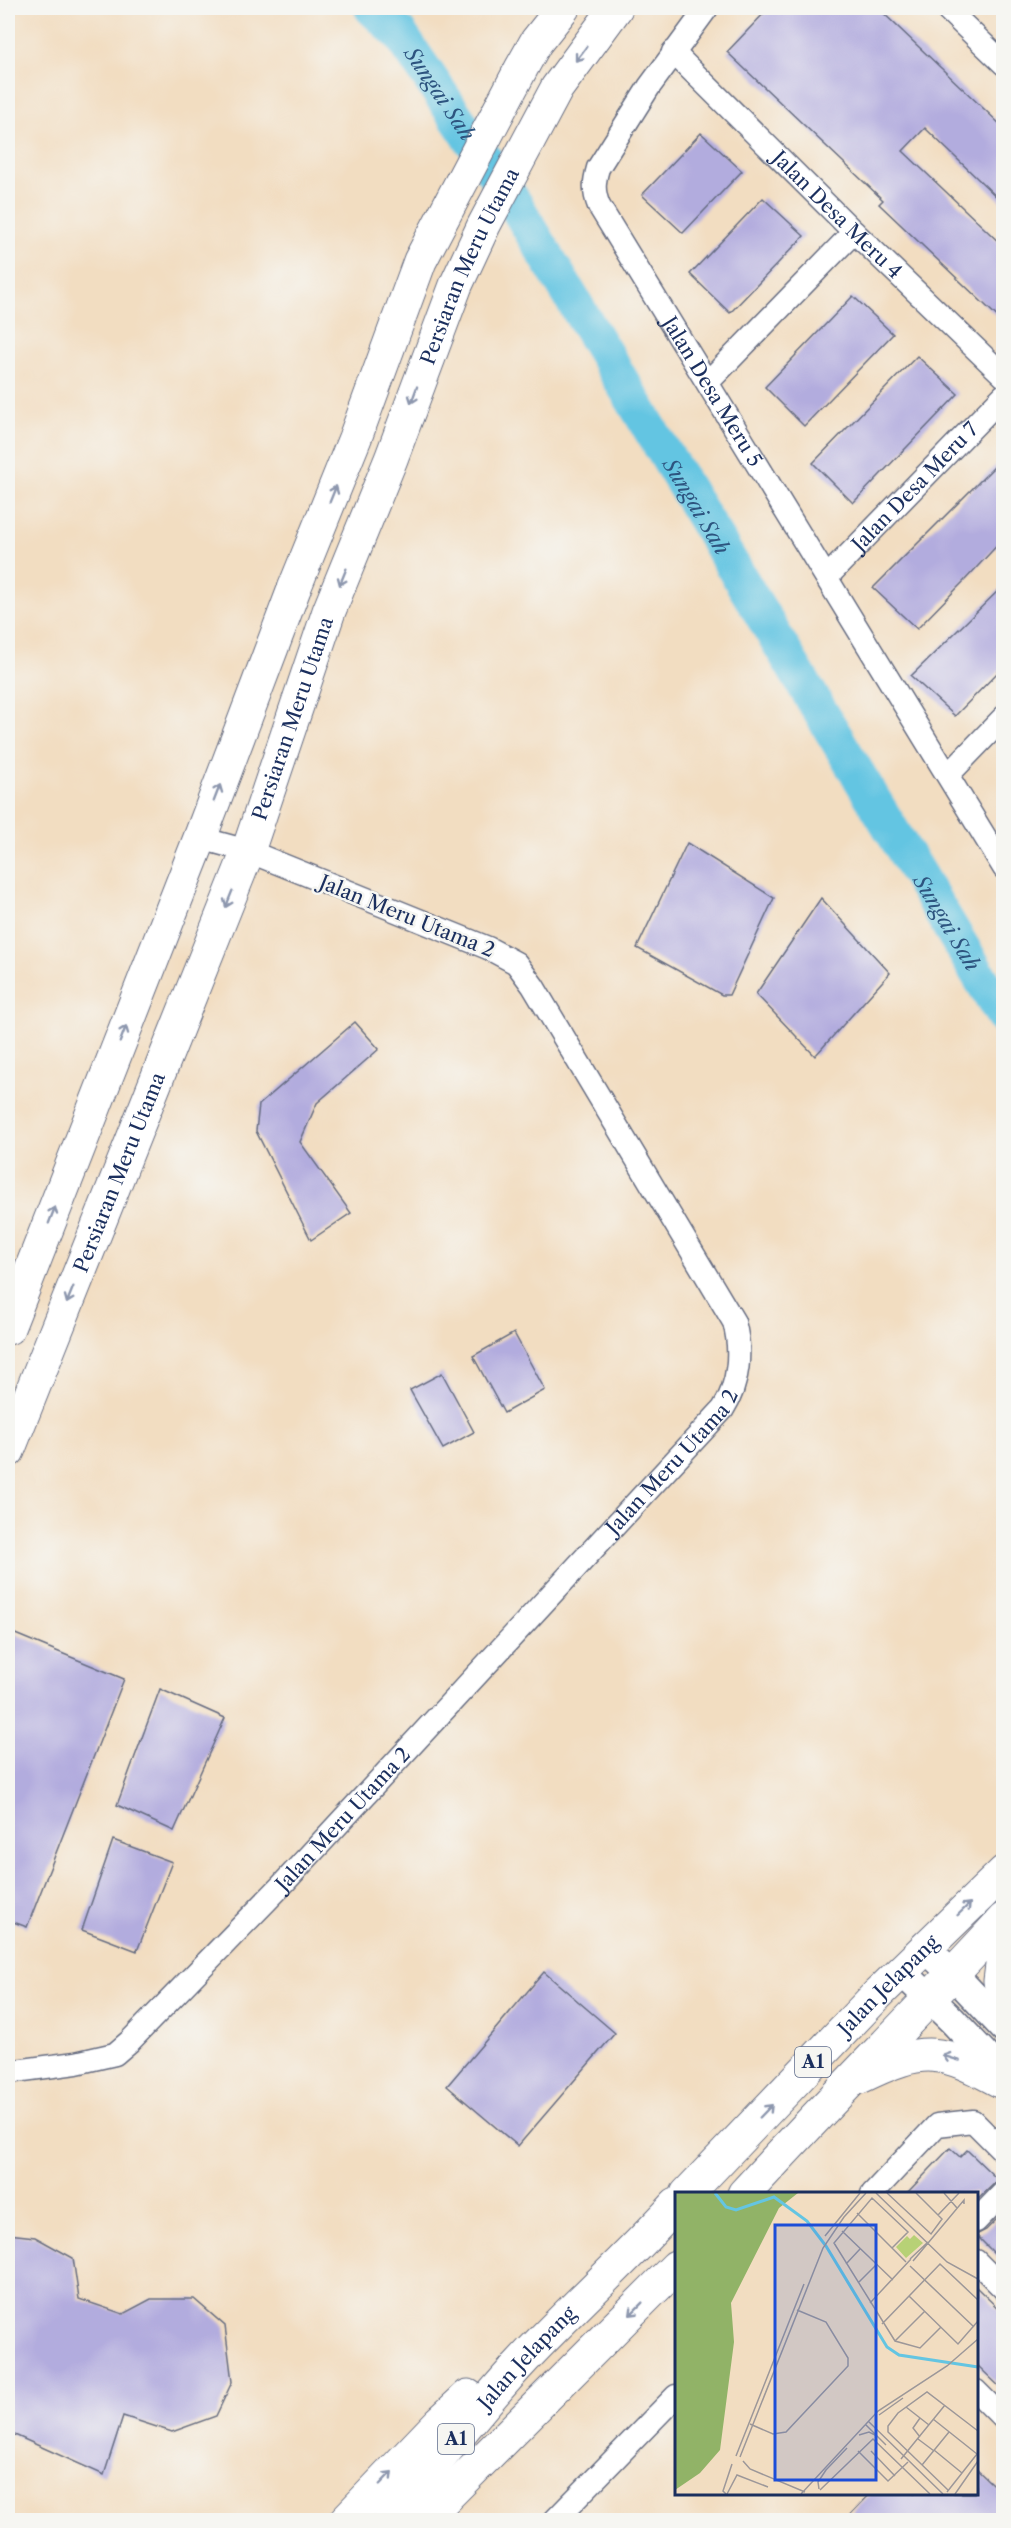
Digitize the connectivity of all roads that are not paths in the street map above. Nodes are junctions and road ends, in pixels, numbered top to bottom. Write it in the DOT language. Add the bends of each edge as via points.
graph roads {
  1 [pos="563,8"];
  2 [pos="616,8"];
  3 [pos="707,8"];
  4 [pos="946,8"];
  5 [pos="673,52"];
  6 [pos="1004,64"];
  7 [pos="854,232"];
  8 [pos="1004,376"];
  9 [pos="708,382"];
  10 [pos="1004,395"];
  11 [pos="826,577"];
  12 [pos="294,589"];
  13 [pos="329,611"];
  14 [pos="1004,717"];
  15 [pos="948,775"];
  16 [pos="200,837"];
  17 [pos="248,852"];
  18 [pos="1004,868"];
  19 [pos="8,1328"];
  20 [pos="8,1451"];
  21 [pos="1004,1872"];
  22 [pos="1004,1918"];
  23 [pos="924,1947"];
  24 [pos="1004,1948"];
  25 [pos="901,1971"];
  26 [pos="953,1974"];
  27 [pos="929,1998"];
  28 [pos="1004,2004"];
  29 [pos="1004,2028"];
  30 [pos="8,2072"];
  31 [pos="1004,2075"];
  32 [pos="1004,2082"];
  33 [pos="843,2085"];
  34 [pos="1004,2152"];
  35 [pos="726,2153"];
  36 [pos="749,2188"];
  37 [pos="688,2192"];
  38 [pos="873,2192"];
  39 [pos="1004,2193"];
  40 [pos="675,2206"];
  41 [pos="978,2219"];
  42 [pos="978,2263"];
  43 [pos="675,2268"];
  44 [pos="1004,2289"];
  45 [pos="525,2358"];
  46 [pos="978,2393"];
  47 [pos="675,2397"];
  48 [pos="1004,2419"];
  49 [pos="511,2432"];
  50 [pos="346,2520"];
  51 [pos="389,2520"];
  52 [pos="423,2520"];
  53 [pos="448,2520"];
  54 [pos="555,2520"];
  12 -- 1 [label="main road, Persiaran Meru Utama, one-way" via="420,261 536,42"];
  2 -- 13 [label="main road, Persiaran Meru Utama, one-way" via="557,88 484,225 440,323 391,459"];
  3 -- 5 [label="street, Jalan Desa Meru 5"];
  4 -- 6 [label="street"];
  5 -- 7 [label="street, Jalan Desa Meru 4"];
  5 -- 9 [label="street, Jalan Desa Meru 5" via="598,168 594,193"];
  7 -- 8 [label="street, Jalan Desa Meru 4"];
  7 -- 9 [label="street"];
  9 -- 11 [label="street, Jalan Desa Meru 5"];
  10 -- 11 [label="street, Jalan Desa Meru 7"];
  11 -- 15 [label="street, Jalan Desa Meru 5"];
  12 -- 13 [label="main road"];
  16 -- 12 [label="main road, Persiaran Meru Utama, one-way"];
  13 -- 17 [label="main road, Persiaran Meru Utama"];
  14 -- 15 [label="street"];
  15 -- 18 [label="street, Jalan Desa Meru 5"];
  16 -- 17 [label="street, Jalan Meru Utama 2"];
  19 -- 16 [label="main road, Persiaran Meru Utama, one-way"];
  17 -- 20 [label="main road, Persiaran Meru Utama, one-way"];
  17 -- 30 [label="street, Jalan Meru Utama 2" via="488,948 516,963 734,1322 738,1336 737,1370 723,1409 280,1887 130,2041 115,2054"];
  23 -- 21 [label="main road, Jalan Jelapang / A1, one-way"];
  22 -- 26 [label="main road, Jalan Jelapang / A1"];
  23 -- 25 [label="main road, Jalan Jelapang / A1"];
  23 -- 26 [label="street"];
  24 -- 28 [label="main road" via="1000,1981"];
  25 -- 27 [label="street"];
  35 -- 25 [label="main road, Jalan Jelapang / A1, one-way"];
  26 -- 27 [label="main road, Jalan Jelapang / A1"];
  26 -- 29 [label="street"];
  27 -- 31 [label="street"];
  27 -- 33 [label="main road, Jalan Jelapang / A1"];
  32 -- 33 [label="main road, one-way" via="964,2061 941,2055 914,2056"];
  33 -- 36 [label="main road, Jalan Jelapang / A1"];
  34 -- 38 [label="street" via="974,2121 937,2125"];
  35 -- 36 [label="main road, Jalan Jelapang / A1"];
  35 -- 37 [label="main road, Jalan Jelapang / A1"];
  39 -- 41 [label="street"];
  40 -- 45 [label="main road, Jalan Jelapang / A1"];
  42 -- 44 [label="street"];
  43 -- 49 [label="main road, Jalan Jelapang / A1, one-way"];
  50 -- 45 [label="main road, one-way" via="472,2393"];
  45 -- 51 [label="main road, Jalan Jelapang / A1"];
  46 -- 48 [label="street"];
  47 -- 54 [label="street"];
  49 -- 52 [label="main road, Jalan Jelapang / A1"];
  49 -- 53 [label="main road"];
}
